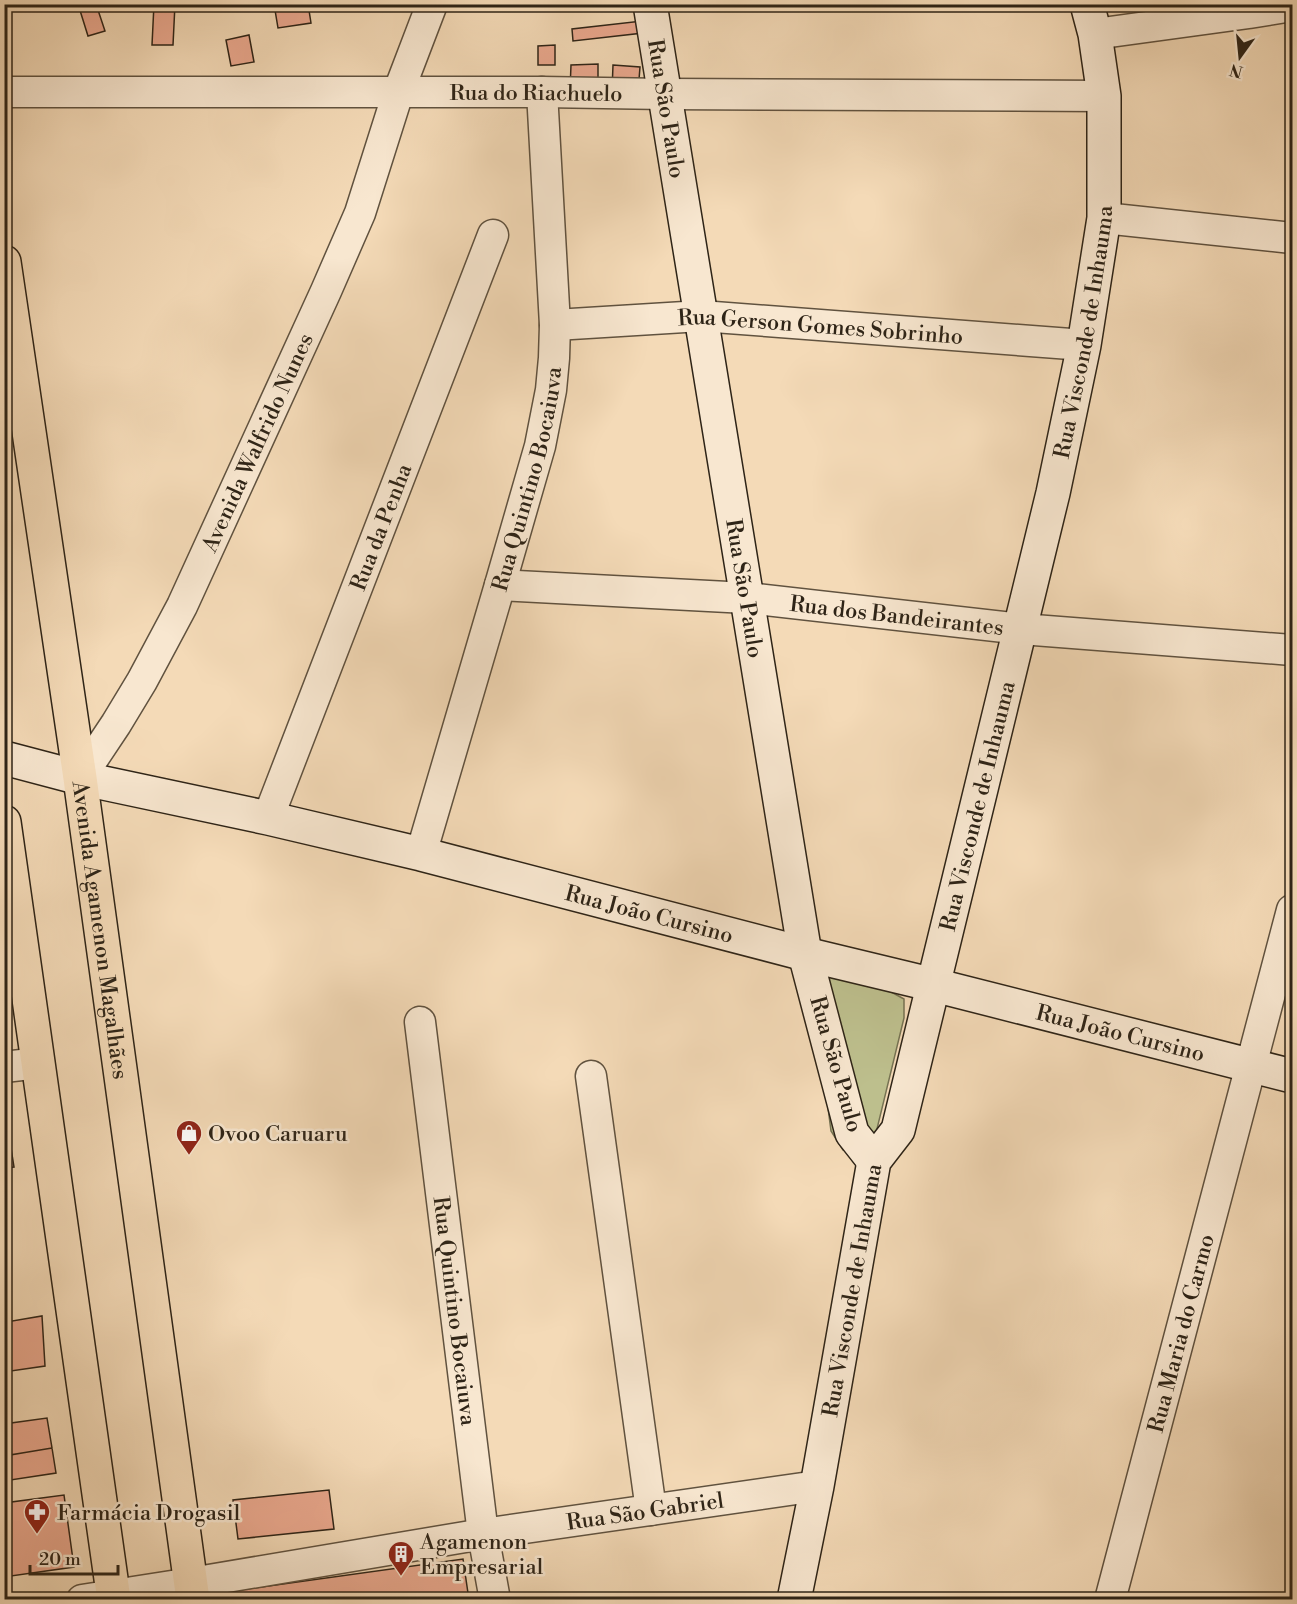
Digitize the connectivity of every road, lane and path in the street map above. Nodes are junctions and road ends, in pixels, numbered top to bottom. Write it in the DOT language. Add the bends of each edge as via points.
graph roads {
  1 [pos="432,4"];
  2 [pos="650,4"];
  3 [pos="1293,6"];
  4 [pos="1091,19"];
  5 [pos="4,92"];
  6 [pos="542,92"];
  7 [pos="398,93"];
  8 [pos="665,94"];
  9 [pos="1104,96"];
  10 [pos="1104,218"];
  11 [pos="493,235"];
  12 [pos="1293,238"];
  13 [pos="4,262"];
  14 [pos="700,316"];
  15 [pos="555,326"];
  16 [pos="1084,345"];
  17 [pos="500,585"];
  18 [pos="747,598"];
  19 [pos="1021,629"];
  20 [pos="1293,650"];
  21 [pos="4,758"];
  22 [pos="80,778"];
  23 [pos="268,818"];
  24 [pos="4,822"];
  25 [pos="421,854"];
  26 [pos="1293,910"];
  27 [pos="805,954"];
  28 [pos="934,984"];
  29 [pos="420,1022"];
  30 [pos="39,1063"];
  31 [pos="1251,1066"];
  32 [pos="4,1067"];
  33 [pos="591,1076"];
  34 [pos="1293,1076"];
  35 [pos="874,1161"];
  36 [pos="817,1486"];
  37 [pos="651,1510"];
  38 [pos="483,1533"];
  39 [pos="192,1591"];
  40 [pos="103,1598"];
  41 [pos="495,1599"];
  42 [pos="794,1599"];
  43 [pos="1110,1599"];
  1 -- 7 [label="street, Avenida Walfrido Nunes"];
  2 -- 8 [label="street, Rua São Paulo"];
  3 -- 4 [label="street" via="1249,13"];
  4 -- 9 [label="street, Rua Visconde de Inhauma"];
  5 -- 7 [label="street, Rua do Riachuelo"];
  6 -- 7 [label="street, Rua do Riachuelo"];
  6 -- 8 [label="street, Rua do Riachuelo"];
  6 -- 15 [label="street, Rua Quintino Bocaiuva"];
  7 -- 22 [label="street, Avenida Walfrido Nunes" via="360,213 182,606 142,681"];
  8 -- 9 [label="street, Rua do Riachuelo"];
  8 -- 14 [label="street, Rua São Paulo"];
  9 -- 10 [label="street, Rua Visconde de Inhauma"];
  10 -- 12 [label="street"];
  10 -- 16 [label="street, Rua Visconde de Inhauma"];
  11 -- 23 [label="street, Rua da Penha"];
  13 -- 22 [label="main road, Avenida Agamenon Magalhães"];
  14 -- 15 [label="street, Rua Gerson Gomes Sobrinho"];
  14 -- 16 [label="street, Rua Gerson Gomes Sobrinho"];
  14 -- 18 [label="street, Rua São Paulo"];
  15 -- 17 [label="street, Rua Quintino Bocaiuva" via="540,446"];
  16 -- 19 [label="street, Rua Visconde de Inhauma"];
  17 -- 18 [label="street, Rua dos Bandeirantes"];
  17 -- 25 [label="street, Rua Quintino Bocaiuva"];
  18 -- 19 [label="street, Rua dos Bandeirantes"];
  18 -- 27 [label="street, Rua São Paulo"];
  19 -- 20 [label="street, Rua dos Bandeirantes"];
  19 -- 28 [label="street, Rua Visconde de Inhauma"];
  21 -- 22 [label="street, Rua João Cursino"];
  22 -- 23 [label="street, Rua João Cursino"];
  22 -- 39 [label="main road, Avenida Agamenon Magalhães"];
  23 -- 25 [label="street, Rua João Cursino"];
  24 -- 30 [label="main road"];
  25 -- 27 [label="street, Rua João Cursino"];
  26 -- 31 [label="street, Rua Maria do Carmo"];
  27 -- 28 [label="street, Rua João Cursino"];
  27 -- 35 [label="street, Rua São Paulo" via="852,1133"];
  28 -- 31 [label="street, Rua João Cursino"];
  28 -- 35 [label="street, Rua Visconde de Inhauma" via="898,1130"];
  29 -- 38 [label="street, Rua Quintino Bocaiuva"];
  30 -- 32 [label="street"];
  30 -- 40 [label="main road"];
  31 -- 34 [label="street, Rua João Cursino"];
  31 -- 43 [label="street, Rua Maria do Carmo"];
  33 -- 37 [label="street"];
  35 -- 36 [label="street, Rua Visconde de Inhauma"];
  36 -- 37 [label="street, Rua São Gabriel"];
  36 -- 42 [label="street, Rua Visconde de Inhauma"];
  37 -- 38 [label="street, Rua São Gabriel"];
  38 -- 39 [label="street, Rua São Gabriel"];
  38 -- 41 [label="street, Rua Quintino Bocaiuva"];
  39 -- 40 [label="street, Rua São Gabriel"];
}
